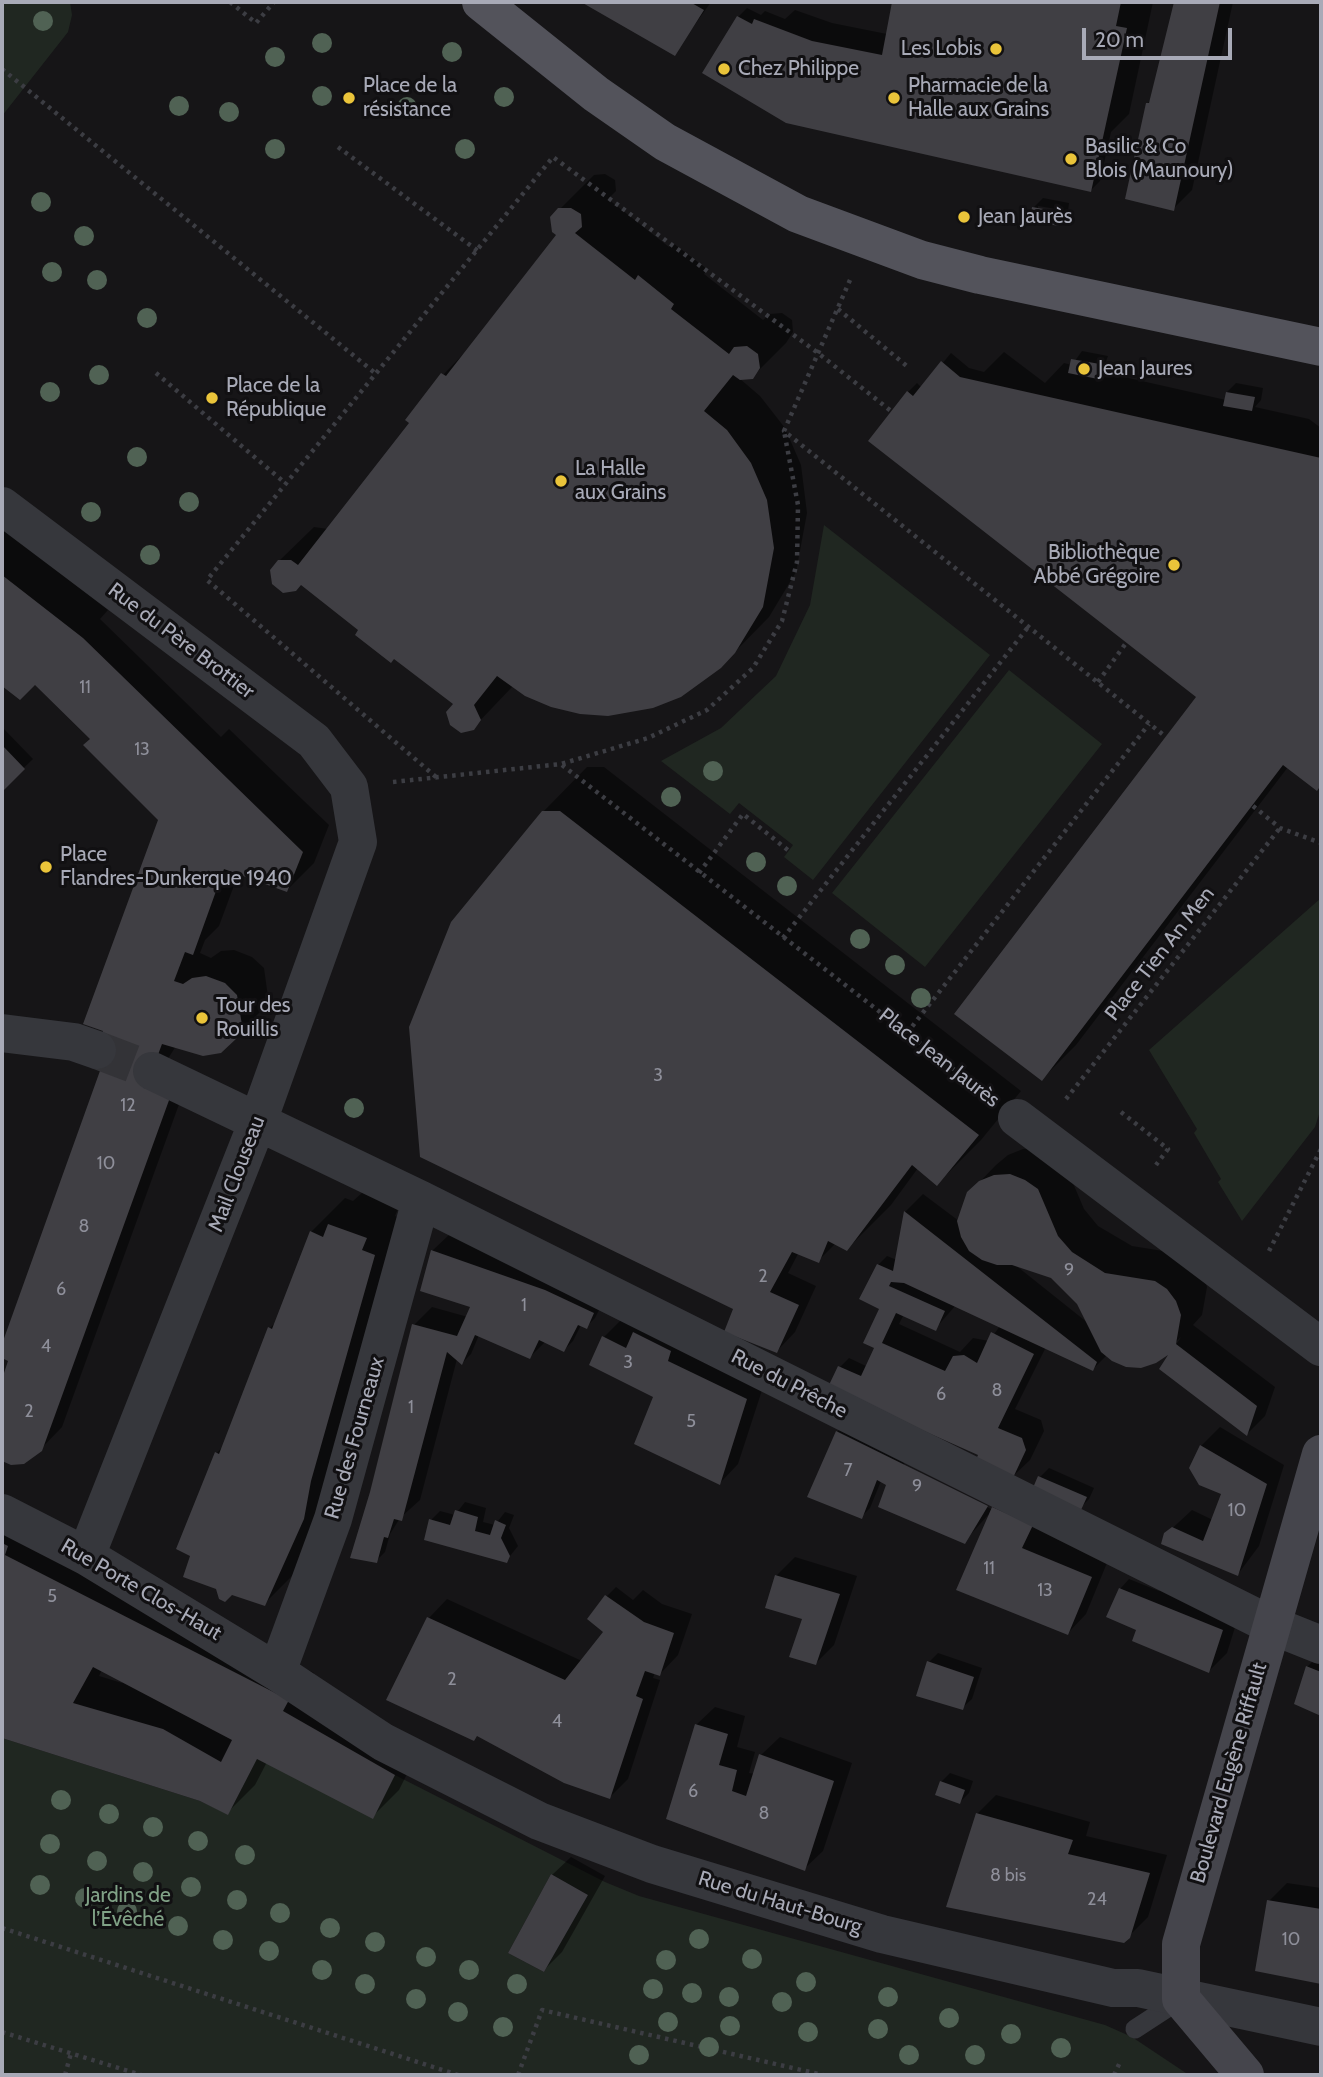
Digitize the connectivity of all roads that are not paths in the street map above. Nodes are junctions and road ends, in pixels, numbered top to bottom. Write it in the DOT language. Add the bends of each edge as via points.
graph roads {
  1 [pos="481,2"];
  2 [pos="1321,347"];
  3 [pos="2,506"];
  4 [pos="349,786"];
  5 [pos="2,1033"];
  6 [pos="97,1050"];
  7 [pos="152,1071"];
  8 [pos="258,1121"];
  9 [pos="1028,1126"];
  10 [pos="421,1200"];
  11 [pos="1321,1347"];
  12 [pos="1321,1454"];
  13 [pos="2,1513"];
  14 [pos="86,1556"];
  15 [pos="1271,1625"];
  16 [pos="1321,1645"];
  17 [pos="277,1672"];
  18 [pos="1181,1999"];
  19 [pos="1321,2027"];
  20 [pos="1135,2029"];
  21 [pos="1245,2075"];
  1 -- 2 [label="main road" via="665,142 797,214 922,260 969,272"];
  3 -- 4 [label="street, Rue du Père Brottier" via="314,741"];
  4 -- 8 [label="street, Mail Clouseau" via="358,842"];
  5 -- 6 [label="street" via="74,1042"];
  7 -- 8 [label="street"];
  8 -- 10 [label="street, Rue du Prêche"];
  8 -- 14 [label="street, Mail Clouseau"];
  9 -- 11 [label="street"];
  10 -- 15 [label="street, Rue du Prêche"];
  10 -- 17 [label="street, Rue des Fourneaux" via="333,1519"];
  12 -- 15 [label="street, Boulevard Eugène Riffault"];
  13 -- 14 [label="street, Rue Porte Clos-Haut"];
  14 -- 17 [label="street, Rue Porte Clos-Haut"];
  15 -- 16 [label="street, Rue du Prêche"];
  15 -- 18 [label="street, Boulevard Eugène Riffault" via="1181,1944"];
  17 -- 18 [label="street, Rue du Haut-Bourg" via="383,1742 539,1821 652,1864 882,1934 1113,1989 1138,1988"];
  18 -- 19 [label="street, Rue du Haut-Bourg"];
  18 -- 20 [label="lane"];
  18 -- 21 [label="street"];
}
